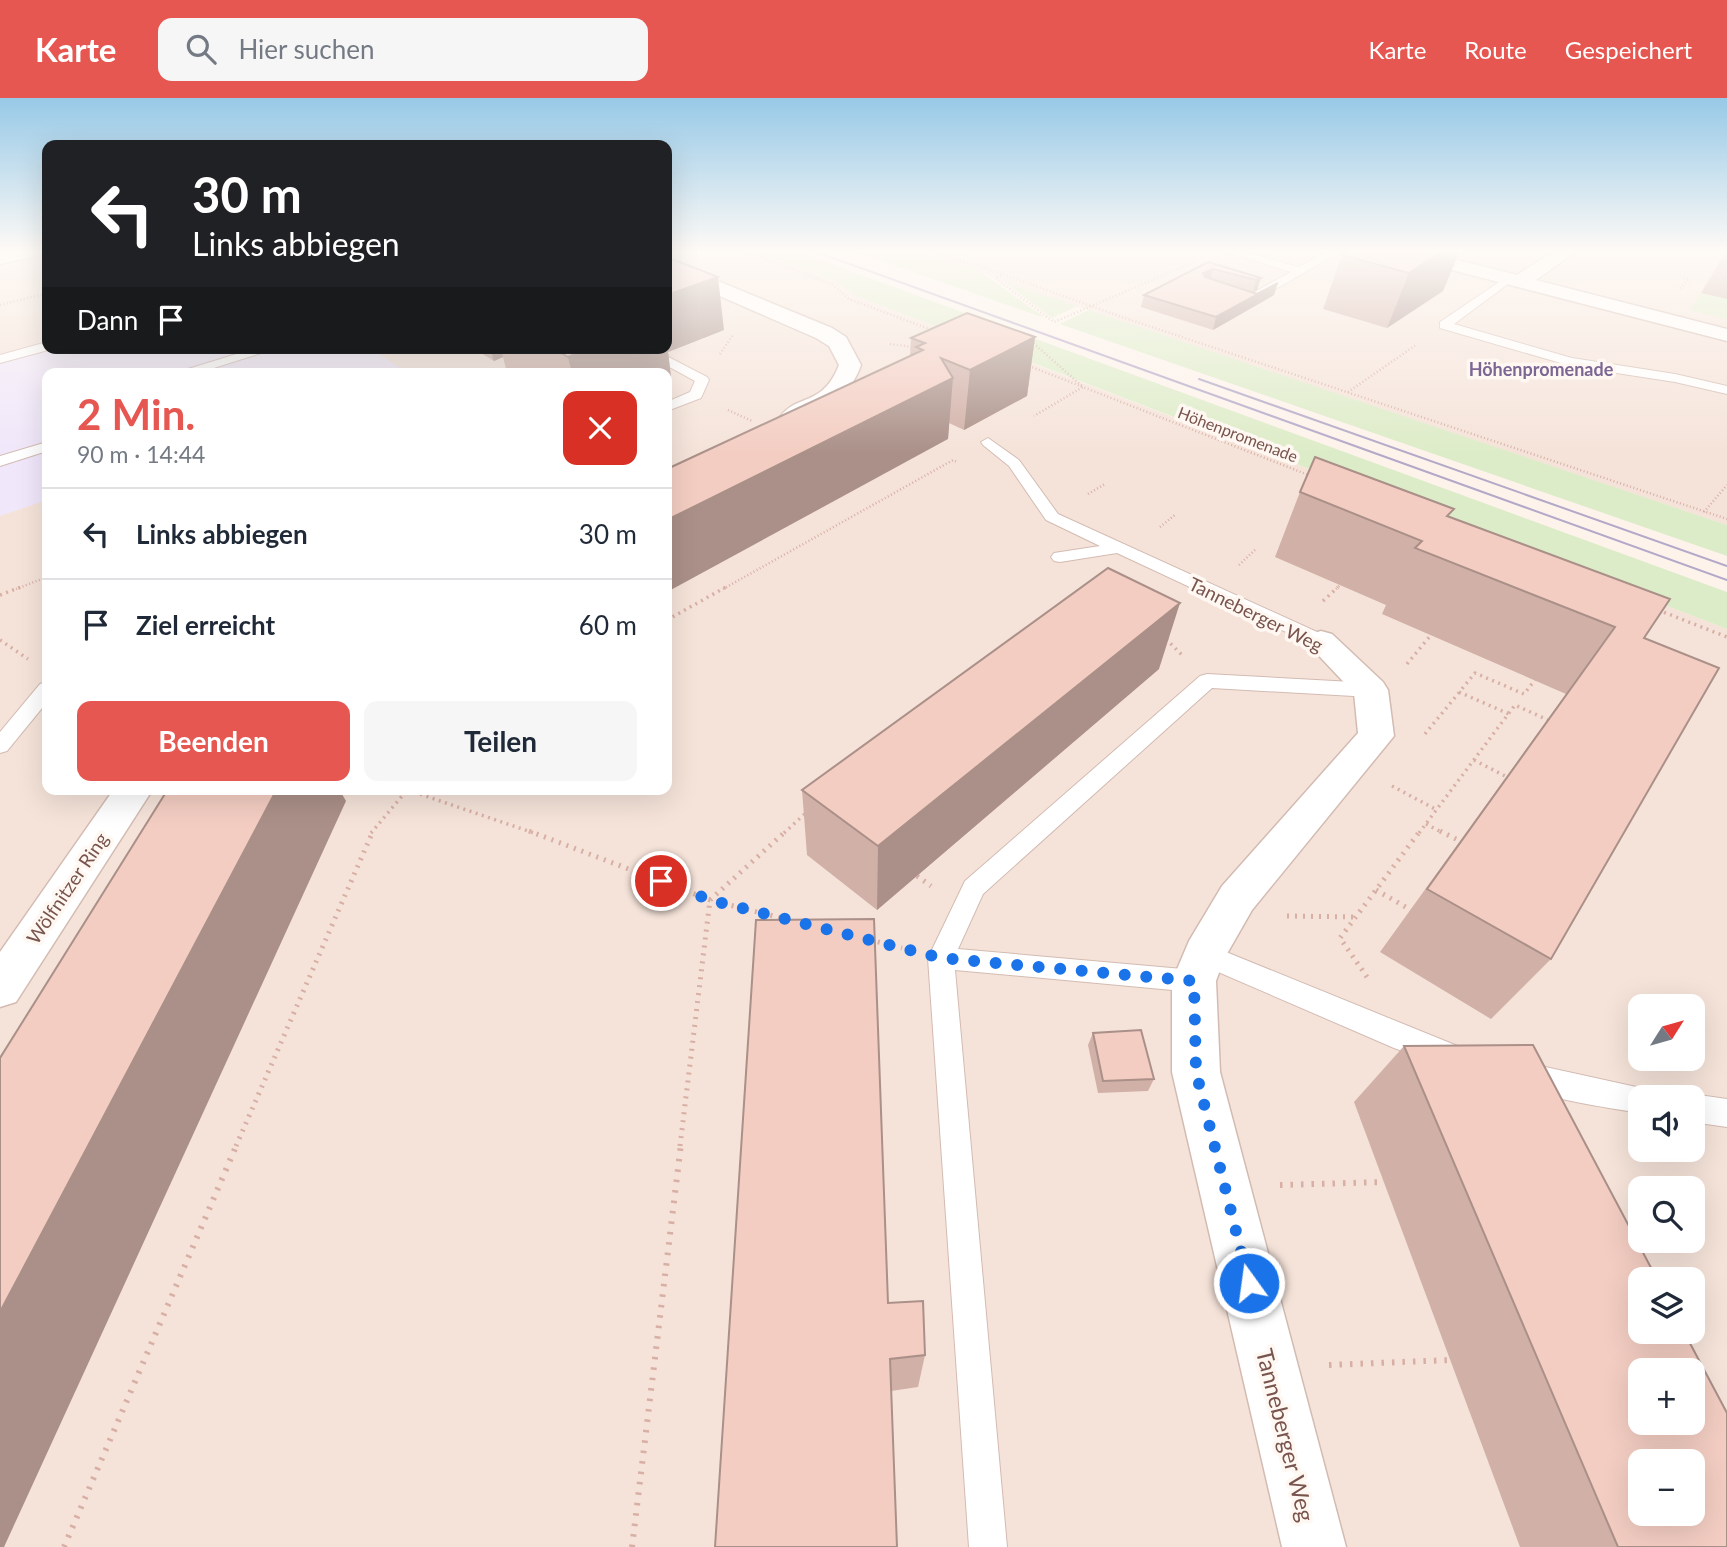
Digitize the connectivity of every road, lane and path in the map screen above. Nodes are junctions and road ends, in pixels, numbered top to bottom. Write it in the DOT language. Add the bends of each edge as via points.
graph roads {
  1 [pos="791,318"];
  2 [pos="898,318"];
  3 [pos="1048,318"];
  4 [pos="1064,318"];
  5 [pos="1128,318"];
  6 [pos="1455,318"];
  7 [pos="1660,318"];
  8 [pos="1444,325"];
  9 [pos="736,330"];
  10 [pos="933,331"];
  11 [pos="1727,335"];
  12 [pos="1026,337"];
  13 [pos="890,344"];
  14 [pos="42,347"];
  15 [pos="918,349"];
  16 [pos="254,354"];
  17 [pos="652,354"];
  18 [pos="245,357"];
  19 [pos="0,359"];
  20 [pos="1025,365"];
  21 [pos="19,368"];
  22 [pos="213,368"];
  23 [pos="240,368"];
  24 [pos="0,370"];
  25 [pos="702,380"];
  26 [pos="1083,387"];
  27 [pos="1727,390"];
  28 [pos="1347,392"];
  29 [pos="696,395"];
  30 [pos="672,405"];
  31 [pos="1034,416"];
  32 [pos="768,429"];
  33 [pos="988,442"];
  34 [pos="42,448"];
  35 [pos="953,460"];
  36 [pos="0,461"];
  37 [pos="1319,479"];
  38 [pos="1727,485"];
  39 [pos="1704,512"];
  40 [pos="1727,519"];
  41 [pos="1119,548"];
  42 [pos="1060,557"];
  43 [pos="42,579"];
  44 [pos="0,595"];
  45 [pos="1650,607"];
  46 [pos="672,617"];
  47 [pos="1160,633"];
  48 [pos="1431,635"];
  49 [pos="1727,637"];
  50 [pos="0,640"];
  51 [pos="1321,642"];
  52 [pos="38,665"];
  53 [pos="1389,677"];
  54 [pos="1535,680"];
  55 [pos="1207,681"];
  56 [pos="42,695"];
  57 [pos="1509,714"];
  58 [pos="1548,720"];
  59 [pos="0,746"];
  60 [pos="1474,760"];
  61 [pos="1507,777"];
  62 [pos="1404,792"];
  63 [pos="130,795"];
  64 [pos="402,795"];
  65 [pos="426,795"];
  66 [pos="816,805"];
  67 [pos="1437,810"];
  68 [pos="1426,824"];
  69 [pos="1460,841"];
  70 [pos="1376,891"];
  71 [pos="710,900"];
  72 [pos="1411,910"];
  73 [pos="1300,916"];
  74 [pos="1357,917"];
  75 [pos="800,922"];
  76 [pos="864,939"];
  77 [pos="1352,953"];
  78 [pos="941,958"];
  79 [pos="1199,967"];
  80 [pos="0,988"];
  81 [pos="1475,1063"];
  82 [pos="1502,1070"];
  83 [pos="1628,1098"];
  84 [pos="1705,1110"];
  85 [pos="1727,1114"];
  86 [pos="1384,1182"];
  87 [pos="1276,1185"];
  88 [pos="1450,1360"];
  89 [pos="1316,1366"];
  90 [pos="64,1547"];
  91 [pos="632,1547"];
  92 [pos="988,1547"];
  93 [pos="1314,1547"];
  1 -- 32 [label="street" via="838,342 850,365 845,382 828,398"];
  2 -- 10 [label="path"];
  3 -- 4 [label="path" via="1054,322"];
  5 -- 28 [label="path"];
  6 -- 8 [label="lane"];
  7 -- 11 [label="street"];
  8 -- 27 [label="lane" via="1571,362"];
  8 -- 28 [label="path"];
  9 -- 25 [label="path"];
  12 -- 26 [label="path"];
  13 -- 15 [label="path"];
  14 -- 19 [label="lane"];
  16 -- 18 [label="lane"];
  17 -- 25 [label="lane"];
  18 -- 22 [label="lane"];
  18 -- 23 [label="lane" via="248,363"];
  20 -- 26 [label="path, Höhenpromenade"];
  21 -- 24 [label="lane"];
  25 -- 29 [label="lane"];
  26 -- 31 [label="path"];
  26 -- 37 [label="path, Höhenpromenade"];
  28 -- 39 [label="path"];
  29 -- 30 [label="lane"];
  29 -- 32 [label="path"];
  33 -- 41 [label="lane" via="1014,463 1052,517"];
  34 -- 36 [label="lane"];
  35 -- 46 [label="path"];
  38 -- 39 [label="path"];
  39 -- 40 [label="path"];
  41 -- 42 [label="lane"];
  41 -- 51 [label="lane, Tanneberger Weg"];
  43 -- 44 [label="path"];
  45 -- 49 [label="path"];
  47 -- 55 [label="path"];
  48 -- 53 [label="path"];
  50 -- 52 [label="path"];
  51 -- 53 [label="street, Tanneberger Weg"];
  53 -- 55 [label="lane"];
  53 -- 79 [label="street" via="1376,736 1237,898"];
  54 -- 57 [label="path" via="1524,694 1475,673 1461,691"];
  55 -- 78 [label="lane" via="974,888"];
  56 -- 59 [label="lane"];
  57 -- 58 [label="path" via="1515,705"];
  57 -- 60 [label="path"];
  60 -- 61 [label="path"];
  60 -- 67 [label="path"];
  62 -- 67 [label="path"];
  63 -- 80 [label="street, Wölfnitzer Ring"];
  64 -- 90 [label="path" via="370,834"];
  65 -- 71 [label="path"];
  66 -- 71 [label="path"];
  67 -- 68 [label="path"];
  68 -- 69 [label="path"];
  68 -- 70 [label="path"];
  70 -- 72 [label="path"];
  70 -- 74 [label="path"];
  71 -- 75 [label="path"];
  71 -- 91 [label="path"];
  73 -- 74 [label="path"];
  74 -- 77 [label="path" via="1340,938"];
  76 -- 78 [label="path"];
  78 -- 79 [label="lane"];
  78 -- 92 [label="lane"];
  79 -- 81 [label="lane"];
  79 -- 93 [label="street, Tanneberger Weg" via="1196,1072"];
  82 -- 83 [label="lane"];
  84 -- 85 [label="lane"];
  86 -- 87 [label="path"];
  88 -- 89 [label="path"];
}
